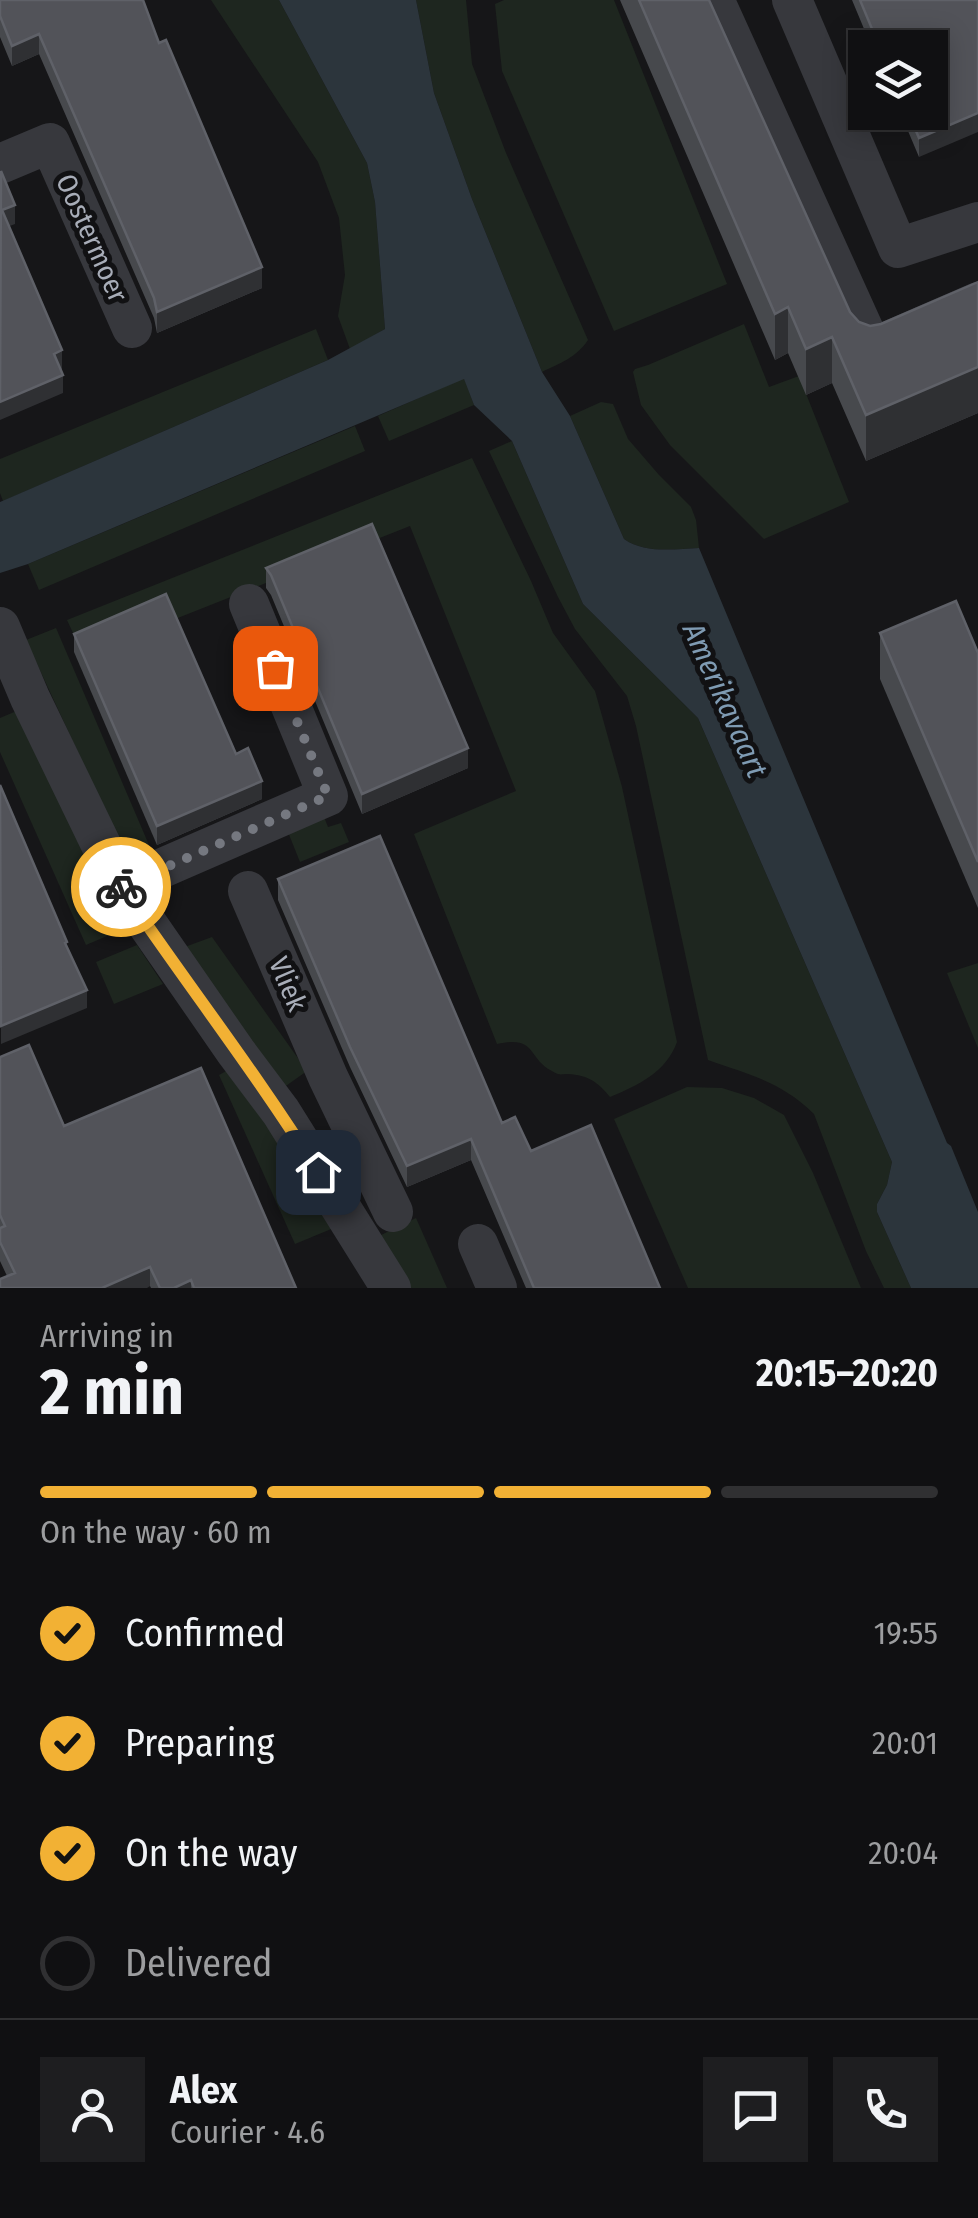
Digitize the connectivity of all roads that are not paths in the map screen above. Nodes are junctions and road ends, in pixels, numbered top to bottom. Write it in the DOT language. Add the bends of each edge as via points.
graph roads {
  1 [pos="792,0"];
  2 [pos="723,3"];
  3 [pos="0,164"];
  4 [pos="978,222"];
  5 [pos="978,302"];
  6 [pos="132,328"];
  7 [pos="249,604"];
  8 [pos="0,626"];
  9 [pos="15,704"];
  10 [pos="121,886"];
  11 [pos="248,890"];
  12 [pos="328,1078"];
  13 [pos="281,1112"];
  14 [pos="393,1212"];
  15 [pos="478,1244"];
  16 [pos="391,1288"];
  17 [pos="497,1288"];
  1 -- 4 [label="street" via="898,248"];
  2 -- 5 [label="street" via="872,348"];
  3 -- 6 [label="street, Oostermoer" via="50,143"];
  7 -- 10 [label="street" via="328,796"];
  8 -- 9 [label="street"];
  9 -- 10 [label="street"];
  10 -- 13 [label="street"];
  11 -- 12 [label="street, Vliek"];
  12 -- 13 [label="street"];
  12 -- 14 [label="street, Vliek"];
  13 -- 16 [label="street"];
  15 -- 17 [label="street"];
}
